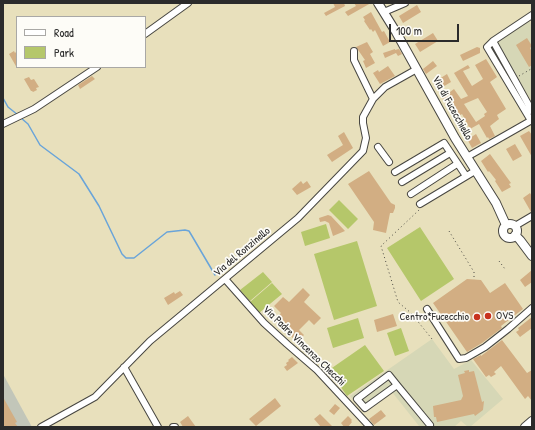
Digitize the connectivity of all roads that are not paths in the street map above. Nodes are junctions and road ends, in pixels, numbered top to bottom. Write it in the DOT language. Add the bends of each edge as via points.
graph roads {
  1 [pos="188,3"];
  2 [pos="378,3"];
  3 [pos="405,3"];
  4 [pos="384,12"];
  5 [pos="532,15"];
  6 [pos="146,33"];
  7 [pos="492,41"];
  8 [pos="354,50"];
  9 [pos="96,68"];
  10 [pos="417,69"];
  11 [pos="373,99"];
  12 [pos="532,111"];
  13 [pos="532,119"];
  14 [pos="3,124"];
  15 [pos="378,147"];
  16 [pos="450,153"];
  17 [pos="467,157"];
  18 [pos="389,162"];
  19 [pos="457,164"];
  20 [pos="475,170"];
  21 [pos="395,172"];
  22 [pos="466,176"];
  23 [pos="402,182"];
  24 [pos="410,194"];
  25 [pos="421,205"];
  26 [pos="532,216"];
  27 [pos="506,225"];
  28 [pos="515,226"];
  29 [pos="516,235"];
  30 [pos="530,259"];
  31 [pos="225,279"];
  32 [pos="532,308"];
  33 [pos="427,309"];
  34 [pos="124,367"];
  35 [pos="397,385"];
  36 [pos="532,421"];
  37 [pos="430,426"];
  38 [pos="41,427"];
  39 [pos="158,427"];
  40 [pos="370,427"];
  41 [pos="525,427"];
  1 -- 6 [label="street"];
  2 -- 4 [label="main road, Via di Fucecchiello"];
  3 -- 4 [label="street"];
  4 -- 10 [label="main road, Via di Fucecchiello"];
  5 -- 7 [label="street"];
  7 -- 12 [label="street"];
  7 -- 13 [label="street" via="487,47"];
  8 -- 11 [label="street" via="354,60"];
  9 -- 14 [label="street" via="34,109"];
  10 -- 11 [label="street, Via del Ronzinello" via="385,87"];
  10 -- 17 [label="main road, Via di Fucecchiello"];
  11 -- 31 [label="street, Via del Ronzinello" via="363,117 366,145 363,151 298,218"];
  13 -- 17 [label="street"];
  15 -- 18 [label="street"];
  16 -- 19 [label="street"];
  16 -- 21 [label="street" via="444,143"];
  16 -- 23 [label="street"];
  17 -- 20 [label="main road, Via di Fucecchiello"];
  19 -- 22 [label="street"];
  19 -- 24 [label="street"];
  20 -- 22 [label="street"];
  20 -- 27 [label="main road, Via di Fucecchiello" via="496,203"];
  22 -- 25 [label="street"];
  26 -- 28 [label="street"];
  27 -- 28 [label="main road"];
  27 -- 29 [label="main road, Via di Fucecchiello" via="502,230 505,236 509,238"];
  28 -- 29 [label="main road"];
  29 -- 30 [label="main road, Via di Fucecchiello"];
  31 -- 34 [label="street, Via del Ronzinello" via="150,341"];
  31 -- 40 [label="street, Via Padre Vincenzo Checchi" via="264,322 317,370"];
  32 -- 33 [label="street" via="485,347 466,358 459,359"];
  34 -- 38 [label="street, Via del Ronzinello" via="95,396"];
  34 -- 39 [label="street"];
  35 -- 35 [label="street" via="389,375 357,398 365,408"];
  35 -- 37 [label="street"];
  36 -- 41 [label="main road"];
}
